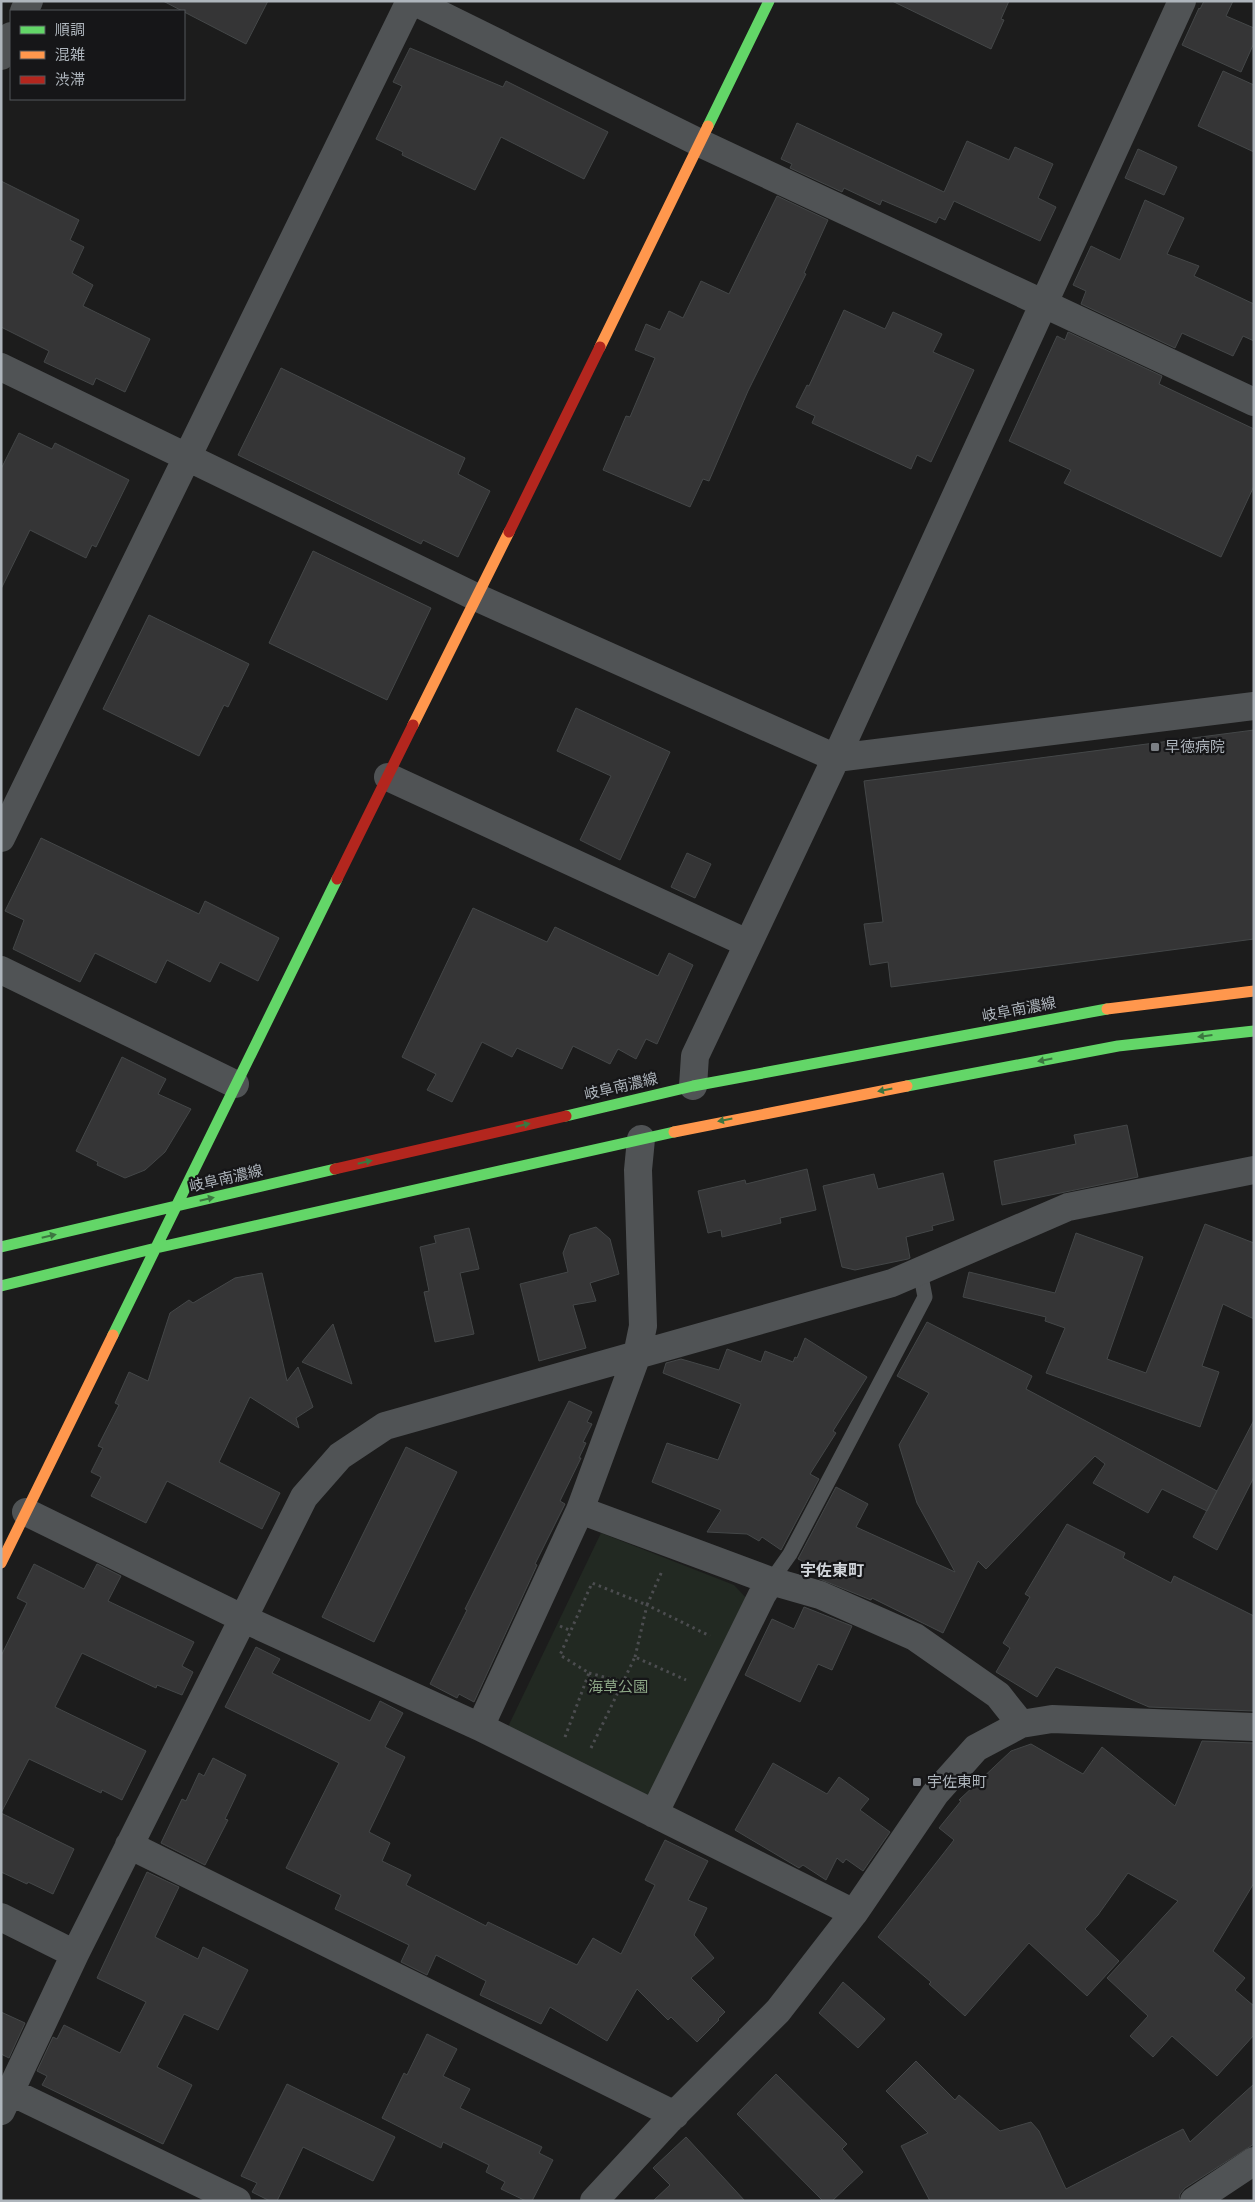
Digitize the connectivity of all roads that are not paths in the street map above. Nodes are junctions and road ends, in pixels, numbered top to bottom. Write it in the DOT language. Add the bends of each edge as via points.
graph roads {
  1 [pos="412,1"];
  2 [pos="769,1"];
  3 [pos="1182,1"];
  4 [pos="10,38"];
  5 [pos="1,56"];
  6 [pos="700,143"];
  7 [pos="1043,302"];
  8 [pos="1,367"];
  9 [pos="1254,402"];
  10 [pos="187,455"];
  11 [pos="478,598"];
  12 [pos="1254,706"];
  13 [pos="836,758"];
  14 [pos="388,777"];
  15 [pos="1,838"];
  16 [pos="747,943"];
  17 [pos="1,970"];
  18 [pos="1254,990"];
  19 [pos="1254,1031"];
  20 [pos="235,1084"];
  21 [pos="693,1086"];
  22 [pos="641,1139"];
  23 [pos="1254,1170"];
  24 [pos="178,1206"];
  25 [pos="1,1247"];
  26 [pos="156,1248"];
  27 [pos="920,1271"];
  28 [pos="1,1286"];
  29 [pos="637,1355"];
  30 [pos="580,1510"];
  31 [pos="26,1512"];
  32 [pos="1,1563"];
  33 [pos="771,1581"];
  34 [pos="242,1618"];
  35 [pos="1021,1724"];
  36 [pos="480,1727"];
  37 [pos="1254,1727"];
  38 [pos="654,1814"];
  39 [pos="129,1845"];
  40 [pos="854,1913"];
  41 [pos="1,1917"];
  42 [pos="75,1954"];
  43 [pos="6,2102"];
  44 [pos="675,2115"];
  45 [pos="1254,2161"];
  46 [pos="237,2201"];
  47 [pos="594,2201"];
  48 [pos="1194,2201"];
  1 -- 6 [label="street"];
  1 -- 10 [label="street"];
  2 -- 6 [label="main road"];
  3 -- 7 [label="street"];
  4 -- 5 [label="street"];
  6 -- 7 [label="street"];
  6 -- 11 [label="main road"];
  7 -- 9 [label="street"];
  7 -- 13 [label="street"];
  8 -- 10 [label="street"];
  10 -- 11 [label="street"];
  10 -- 15 [label="street"];
  11 -- 13 [label="street"];
  11 -- 14 [label="main road"];
  12 -- 13 [label="street"];
  13 -- 16 [label="street"];
  14 -- 16 [label="street"];
  14 -- 20 [label="main road"];
  16 -- 21 [label="street" via="695,1056"];
  17 -- 20 [label="street"];
  18 -- 21 [label="main road, 岐阜南濃線" via="1100,1010"];
  19 -- 22 [label="main road, one-way" via="1118,1046"];
  20 -- 24 [label="main road"];
  24 -- 21 [label="main road, 岐阜南濃線, one-way"];
  22 -- 26 [label="main road"];
  22 -- 29 [label="street" via="638,1170 643,1326"];
  23 -- 27 [label="street" via="1068,1207"];
  25 -- 24 [label="main road, 岐阜南濃線, one-way"];
  24 -- 26 [label="main road"];
  26 -- 28 [label="main road"];
  26 -- 31 [label="main road"];
  27 -- 29 [label="street" via="892,1283"];
  27 -- 33 [label="lane" via="926,1297 790,1554"];
  29 -- 30 [label="street"];
  29 -- 34 [label="street" via="385,1426 340,1456 304,1498"];
  30 -- 33 [label="street"];
  30 -- 36 [label="street"];
  31 -- 32 [label="main road"];
  31 -- 34 [label="street"];
  33 -- 35 [label="street" via="820,1596 915,1637 998,1695"];
  33 -- 38 [label="street"];
  34 -- 36 [label="street"];
  34 -- 39 [label="street"];
  35 -- 37 [label="street" via="1052,1719"];
  35 -- 40 [label="street" via="976,1748 936,1794"];
  36 -- 38 [label="street"];
  38 -- 40 [label="street"];
  39 -- 42 [label="street"];
  39 -- 44 [label="street"];
  40 -- 44 [label="street" via="778,2011"];
  41 -- 42 [label="street"];
  42 -- 43 [label="street"];
  43 -- 46 [label="street"];
  44 -- 47 [label="street"];
  45 -- 48 [label="street"];
}
